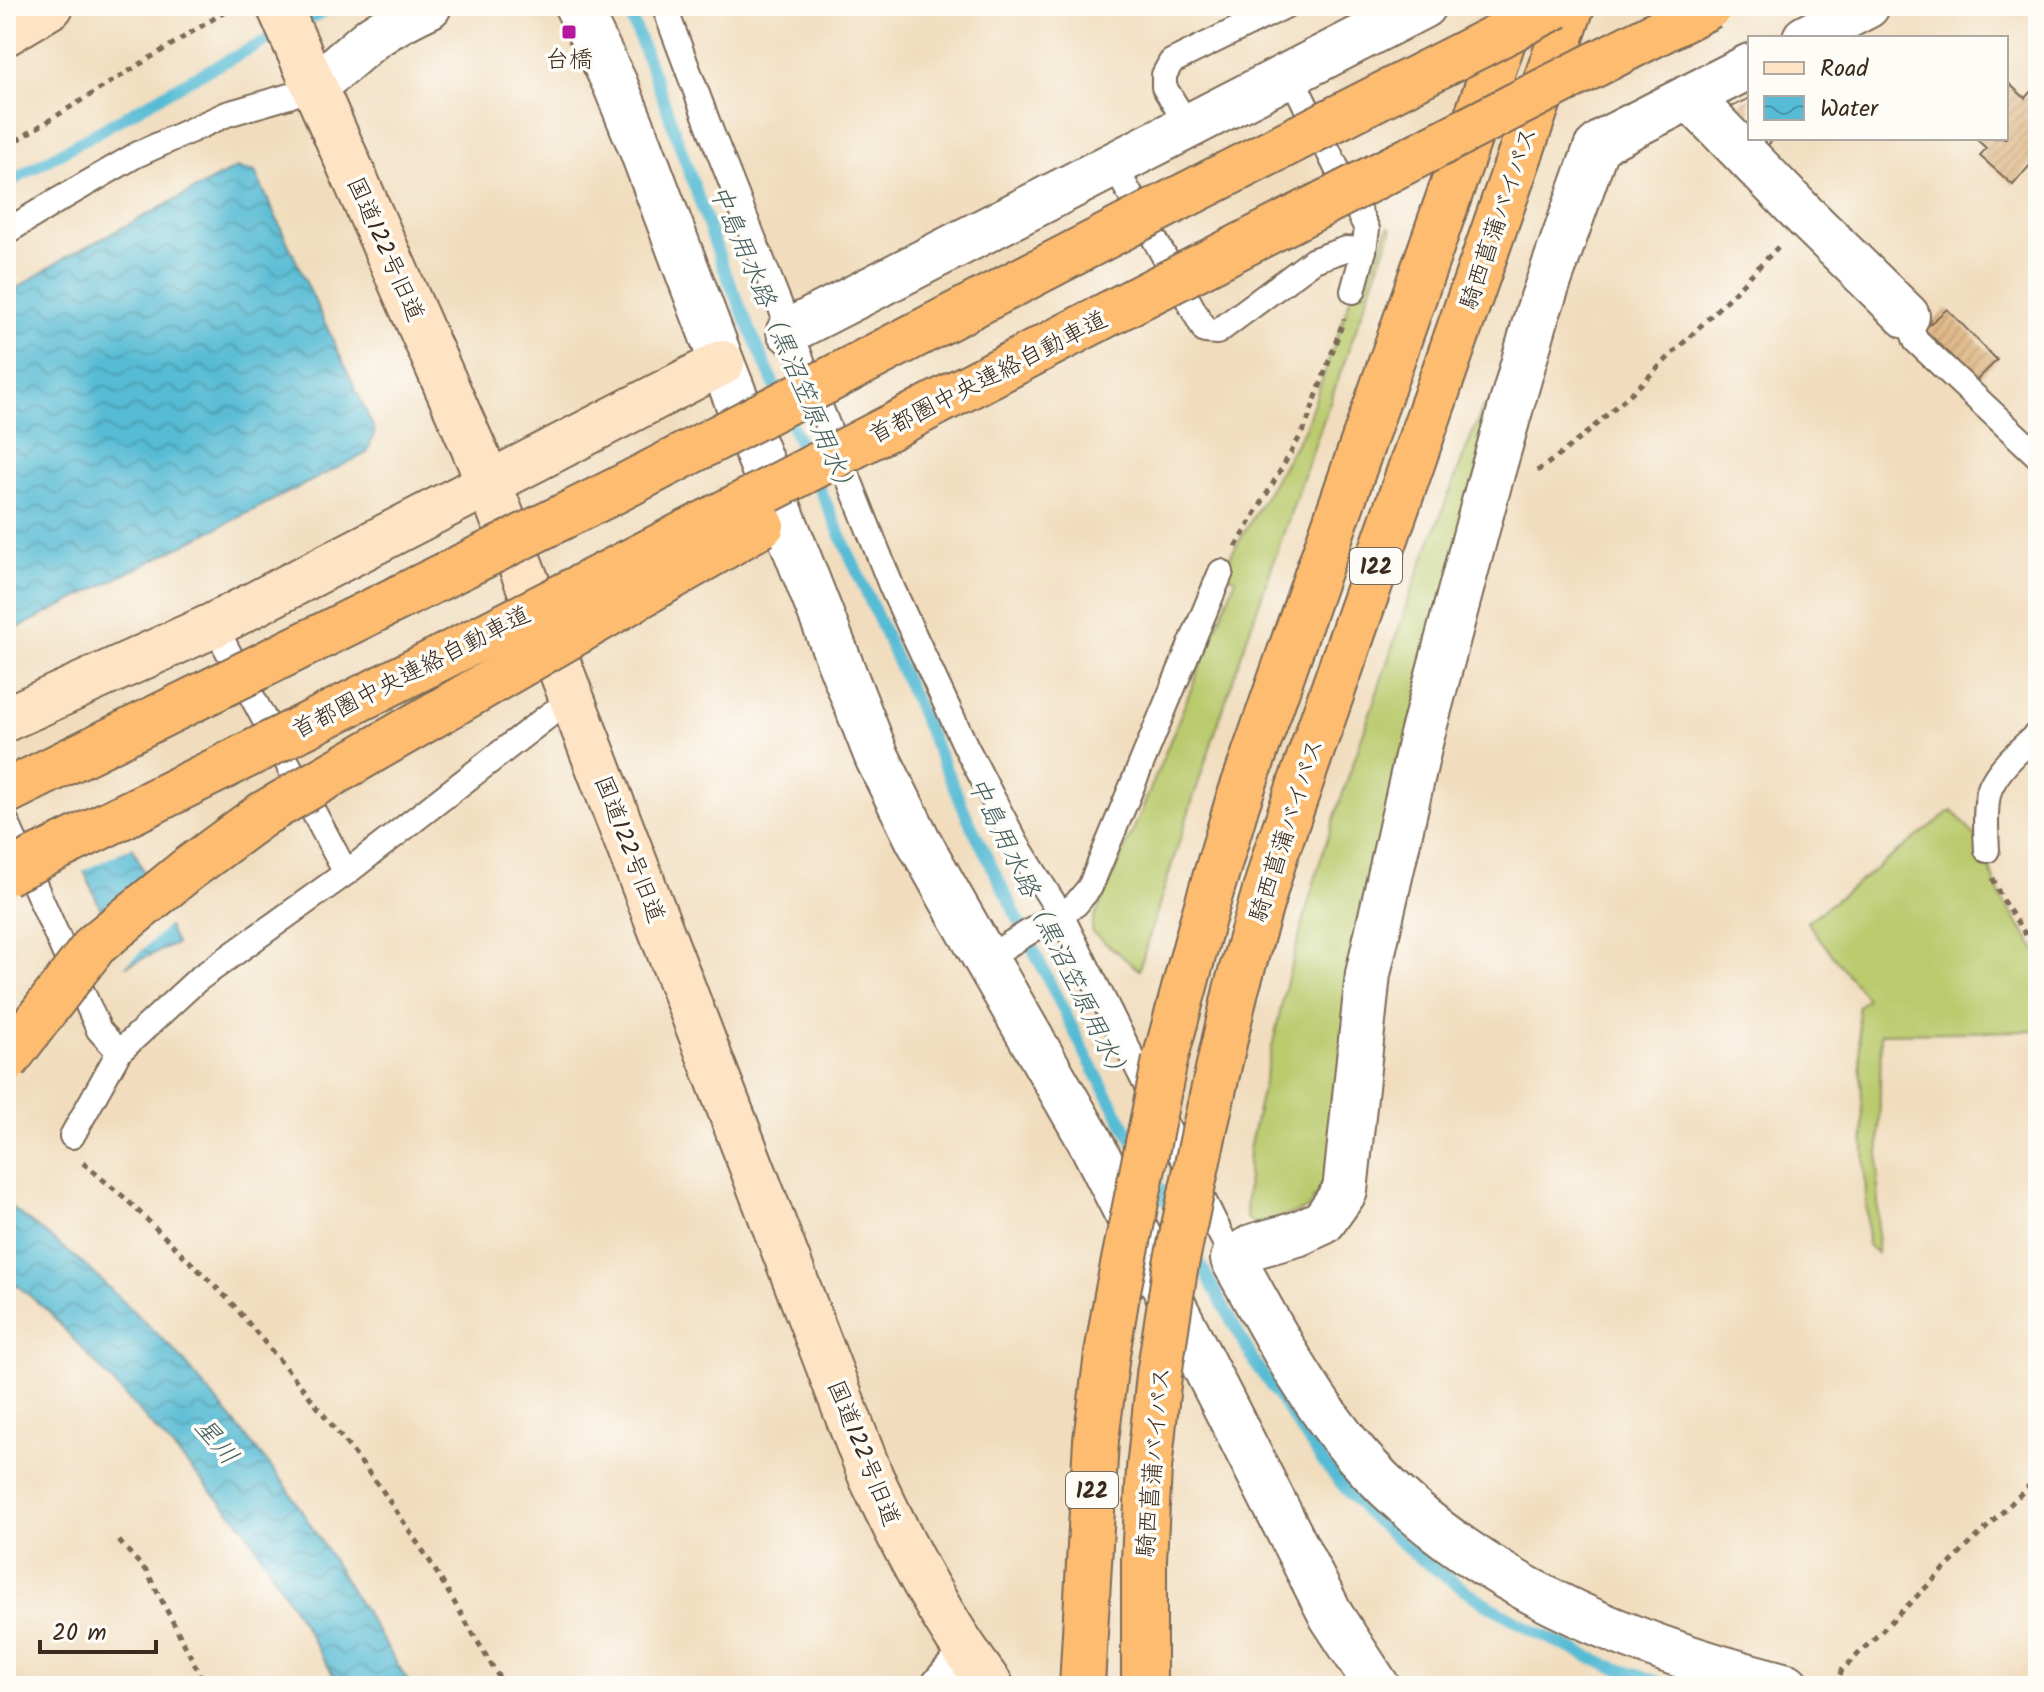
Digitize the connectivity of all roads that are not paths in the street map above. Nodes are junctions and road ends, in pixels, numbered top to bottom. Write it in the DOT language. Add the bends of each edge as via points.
graph roads {
  1 [pos="51,6"];
  2 [pos="279,6"];
  3 [pos="429,6"];
  4 [pos="664,6"];
  5 [pos="1285,6"];
  6 [pos="1423,6"];
  7 [pos="1515,6"];
  8 [pos="1557,6"];
  9 [pos="1572,6"];
  10 [pos="1710,6"];
  11 [pos="1867,6"];
  12 [pos="587,9"];
  13 [pos="6,33"];
  14 [pos="1809,36"];
  15 [pos="1748,67"];
  16 [pos="308,74"];
  17 [pos="1290,74"];
  18 [pos="1689,97"];
  19 [pos="1189,127"];
  20 [pos="1114,165"];
  21 [pos="6,232"];
  22 [pos="1364,250"];
  23 [pos="1353,291"];
  24 [pos="1145,295"];
  25 [pos="1907,316"];
  26 [pos="789,331"];
  27 [pos="722,363"];
  28 [pos="2038,456"];
  29 [pos="489,483"];
  30 [pos="1221,572"];
  31 [pos="214,625"];
  32 [pos="573,699"];
  33 [pos="6,719"];
  34 [pos="2038,733"];
  35 [pos="6,792"];
  36 [pos="6,821"];
  37 [pos="1987,850"];
  38 [pos="6,873"];
  39 [pos="346,873"];
  40 [pos="1054,918"];
  41 [pos="994,954"];
  42 [pos="119,1052"];
  43 [pos="6,1061"];
  44 [pos="72,1136"];
  45 [pos="1233,1259"];
  46 [pos="968,1676"];
  47 [pos="1082,1686"];
  48 [pos="1144,1686"];
  49 [pos="1377,1686"];
  50 [pos="1787,1686"];
  1 -- 13 [label="street"];
  2 -- 16 [label="street, 国道122号旧道"];
  3 -- 16 [label="street" via="370,40 334,72"];
  4 -- 26 [label="lane"];
  5 -- 19 [label="lane" via="1171,62 1164,87"];
  6 -- 17 [label="street"];
  7 -- 47 [label="highway, 122, bridge" via="1237,804 1165,1060 1107,1354 1088,1544"];
  8 -- 35 [label="highway, bridge" via="615,491"];
  9 -- 48 [label="highway, 騎西菖蒲バイパス / 122, bridge" via="1276,853 1236,990 1175,1269 1159,1375 1144,1559"];
  10 -- 24 [label="highway, 首都圏中央連絡自動車道, bridge"];
  11 -- 14 [label="street"];
  12 -- 27 [label="street"];
  15 -- 18 [label="street"];
  16 -- 21 [label="lane" via="289,96 227,114 136,155"];
  16 -- 29 [label="street, 国道122号旧道"];
  17 -- 19 [label="street"];
  17 -- 22 [label="lane" via="1367,229"];
  18 -- 25 [label="street"];
  18 -- 45 [label="street" via="1596,148 1538,312 1421,739 1368,974 1345,1191 1323,1222 1254,1246"];
  19 -- 20 [label="street"];
  20 -- 22 [label="lane" via="1205,331 1217,332 1314,260 1346,249"];
  20 -- 26 [label="street"];
  22 -- 23 [label="lane"];
  24 -- 38 [label="highway, 首都圏中央連絡自動車道, bridge" via="657,548"];
  24 -- 43 [label="highway, bridge" via="746,535 263,814 95,945"];
  25 -- 28 [label="lane" via="1916,341"];
  26 -- 40 [label="lane" via="892,588"];
  27 -- 29 [label="street"];
  27 -- 41 [label="street" via="877,757 918,840"];
  29 -- 31 [label="street"];
  29 -- 32 [label="street, 国道122号旧道"];
  30 -- 40 [label="lane" via="1090,887"];
  31 -- 33 [label="street"];
  31 -- 39 [label="lane"];
  32 -- 39 [label="lane"];
  32 -- 46 [label="street, 国道122号旧道" via="871,1477"];
  34 -- 37 [label="lane" via="1990,788"];
  36 -- 42 [label="lane" via="99,1030"];
  39 -- 42 [label="lane" via="197,980"];
  40 -- 41 [label="lane"];
  40 -- 45 [label="lane"];
  41 -- 49 [label="street" via="1332,1617"];
  42 -- 44 [label="lane"];
  45 -- 50 [label="street" via="1325,1414 1393,1493 1428,1523 1514,1583 1564,1608 1702,1662"];
}
